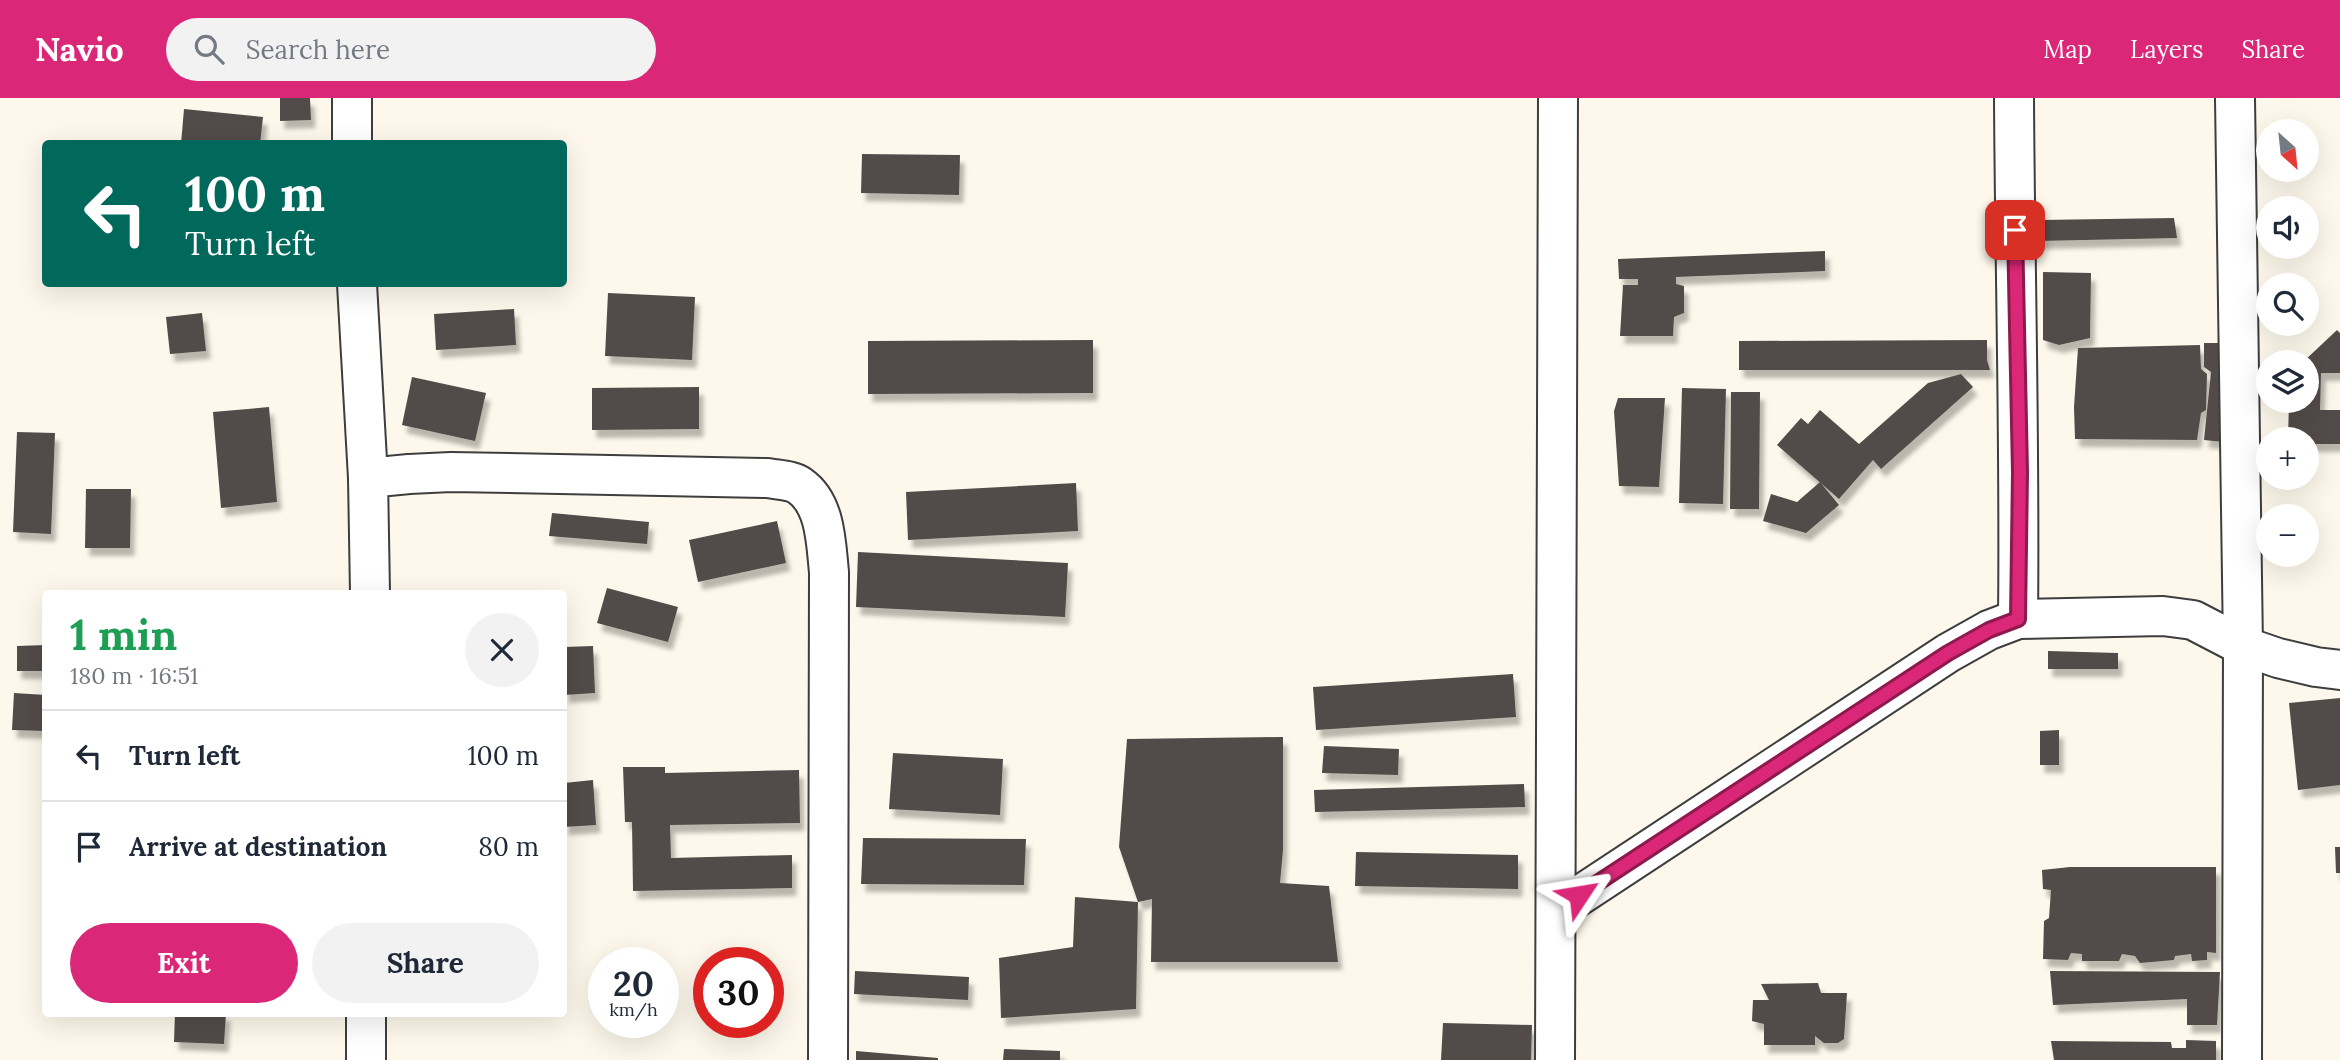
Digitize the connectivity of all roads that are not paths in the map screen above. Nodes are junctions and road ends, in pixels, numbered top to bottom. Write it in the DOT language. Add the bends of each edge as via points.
graph roads {
  1 [pos="352,98"];
  2 [pos="1558,98"];
  3 [pos="2014,98"];
  4 [pos="2235,98"];
  5 [pos="352,140"];
  6 [pos="357,287"];
  7 [pos="368,478"];
  8 [pos="370,590"];
  9 [pos="2018,619"];
  10 [pos="2243,646"];
  11 [pos="2340,670"];
  12 [pos="1556,911"];
  13 [pos="366,1017"];
  14 [pos="366,1060"];
  15 [pos="828,1060"];
  16 [pos="1555,1060"];
  17 [pos="2242,1060"];
  1 -- 5 [label="street"];
  2 -- 12 [label="street"];
  3 -- 9 [label="street"];
  4 -- 10 [label="street"];
  6 -- 7 [label="street"];
  7 -- 8 [label="street"];
  7 -- 15 [label="street" via="451,472 768,478 799,485 817,503 829,572"];
  9 -- 10 [label="street" via="2163,616 2193,620"];
  9 -- 12 [label="street" via="1948,653"];
  10 -- 11 [label="street"];
  10 -- 17 [label="street"];
  12 -- 16 [label="street"];
  13 -- 14 [label="street"];
}
